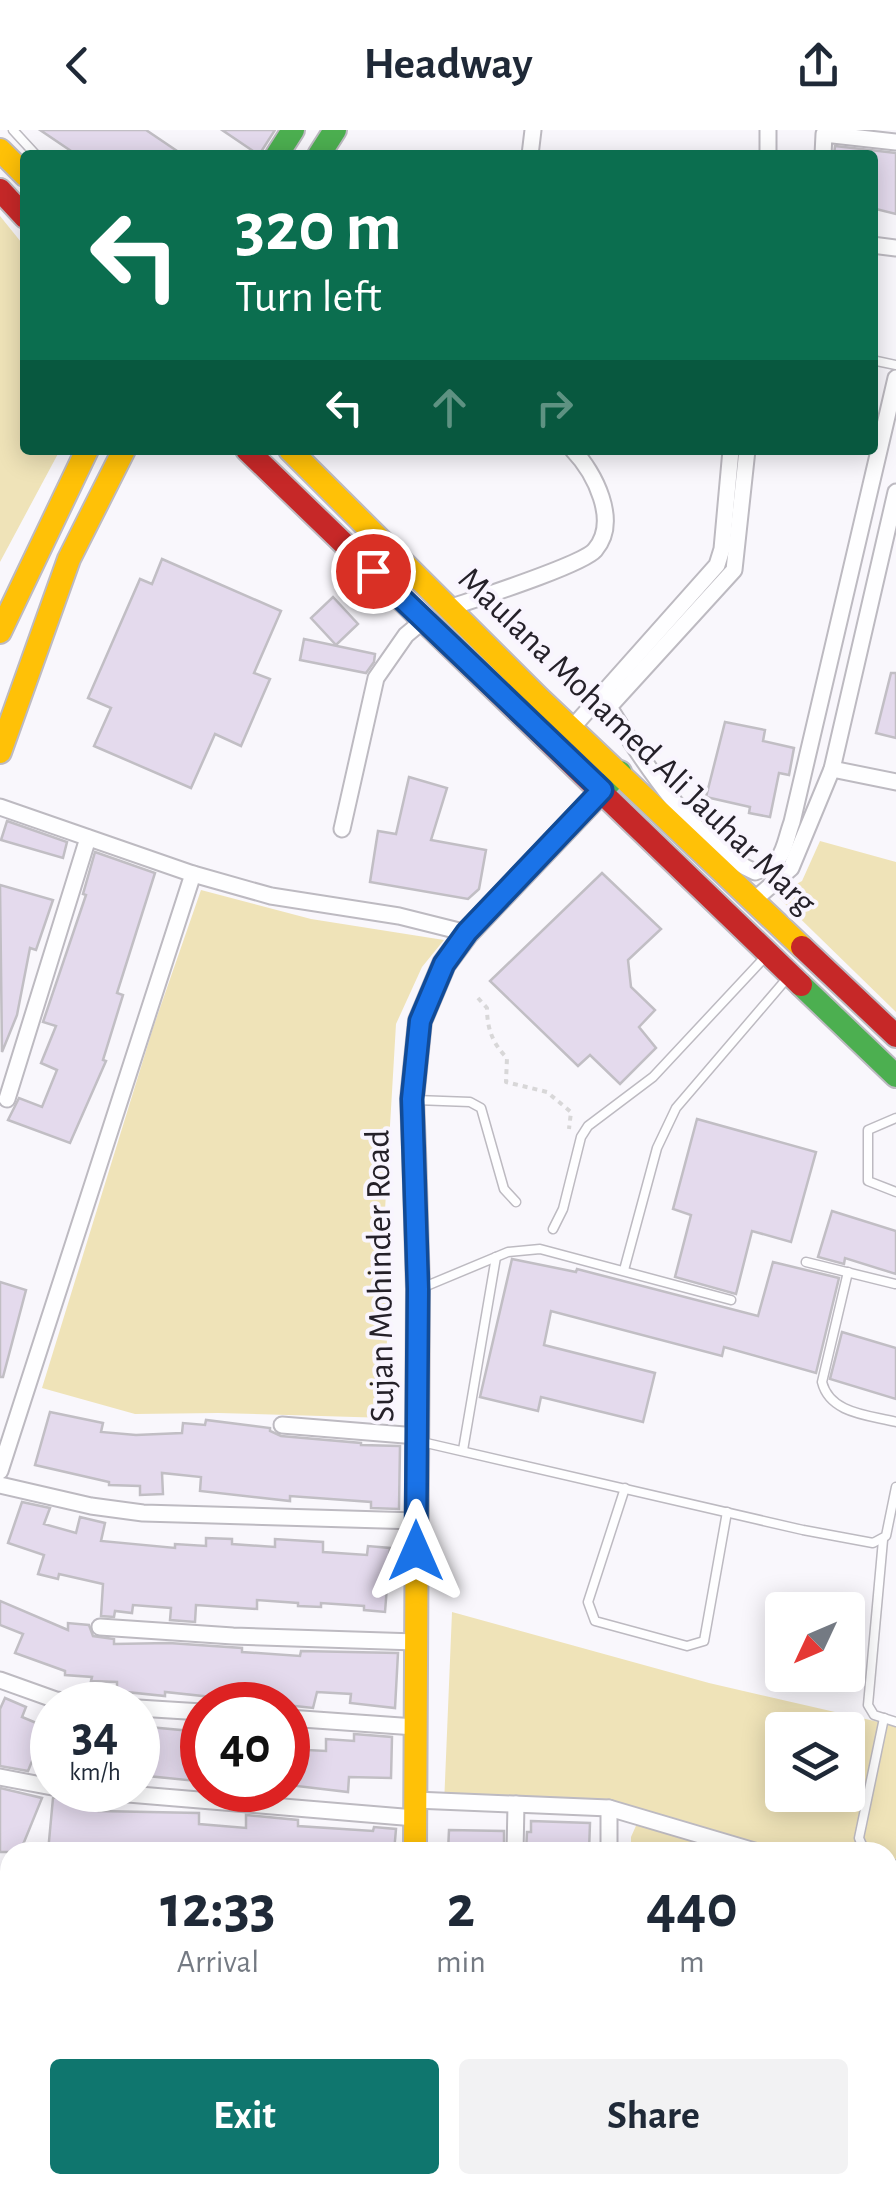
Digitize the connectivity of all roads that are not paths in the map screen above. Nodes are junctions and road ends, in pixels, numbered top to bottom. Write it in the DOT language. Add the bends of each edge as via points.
graph roads {
  1 [pos="13,130"];
  2 [pos="896,142"];
  3 [pos="0,150"];
  4 [pos="31,150"];
  5 [pos="823,150"];
  6 [pos="20,171"];
  7 [pos="0,190"];
  8 [pos="20,212"];
  9 [pos="896,378"];
  10 [pos="85,455"];
  11 [pos="121,455"];
  12 [pos="252,455"];
  13 [pos="295,455"];
  14 [pos="578,455"];
  15 [pos="731,455"];
  16 [pos="746,455"];
  17 [pos="878,455"];
  18 [pos="878,455"];
  19 [pos="896,492"];
  20 [pos="449,608"];
  21 [pos="424,620"];
  22 [pos="0,632"];
  23 [pos="572,728"];
  24 [pos="0,752"];
  25 [pos="832,769"];
  26 [pos="620,772"];
  27 [pos="896,782"];
  28 [pos="602,790"];
  29 [pos="0,807"];
  30 [pos="342,829"];
  31 [pos="88,838"];
  32 [pos="193,874"];
  33 [pos="754,900"];
  34 [pos="467,932"];
  35 [pos="769,953"];
  36 [pos="791,974"];
  37 [pos="896,1036"];
  38 [pos="896,1076"];
  39 [pos="8,1099"];
  40 [pos="412,1099"];
  41 [pos="896,1118"];
  42 [pos="896,1192"];
  43 [pos="516,1202"];
  44 [pos="553,1229"];
  45 [pos="496,1257"];
  46 [pos="806,1262"];
  47 [pos="624,1270"];
  48 [pos="848,1272"];
  49 [pos="895,1284"];
  50 [pos="418,1289"];
  51 [pos="731,1300"];
  52 [pos="896,1422"];
  53 [pos="282,1425"];
  54 [pos="417,1439"];
  55 [pos="462,1450"];
  56 [pos="0,1471"];
  57 [pos="0,1485"];
  58 [pos="896,1487"];
  59 [pos="626,1488"];
  60 [pos="727,1512"];
  61 [pos="417,1521"];
  62 [pos="883,1540"];
  63 [pos="100,1627"];
  64 [pos="416,1642"];
  65 [pos="0,1680"];
  66 [pos="30,1691"];
  67 [pos="884,1718"];
  68 [pos="310,1719"];
  69 [pos="896,1722"];
  70 [pos="416,1726"];
  71 [pos="0,1778"];
  72 [pos="30,1783"];
  73 [pos="160,1795"];
  74 [pos="516,1804"];
  75 [pos="610,1808"];
  76 [pos="415,1810"];
  77 [pos="414,1842"];
  78 [pos="514,1842"];
  79 [pos="609,1842"];
  80 [pos="724,1842"];
  81 [pos="860,1842"];
  1 -- 4 [label="lane"];
  2 -- 5 [label="street" via="824,134"];
  3 -- 6 [label="main road"];
  7 -- 8 [label="main road"];
  9 -- 17 [label="street"];
  10 -- 22 [label="main road"];
  11 -- 24 [label="main road" via="99,492"];
  12 -- 21 [label="main road, Maulana Mohamed Ali Jauhar Marg"];
  13 -- 20 [label="main road, Maulana Mohamed Ali Jauhar Marg"];
  14 -- 20 [label="street" via="604,512 594,552"];
  15 -- 23 [label="street" via="717,565"];
  16 -- 18 [label="street" via="734,570 609,707 646,767 722,852 755,872 779,860 792,822"];
  19 -- 25 [label="street"];
  20 -- 23 [label="main road, Maulana Mohamed Ali Jauhar Marg"];
  21 -- 28 [label="main road, Maulana Mohamed Ali Jauhar Marg"];
  21 -- 30 [label="street" via="376,678"];
  23 -- 26 [label="main road, Maulana Mohamed Ali Jauhar Marg"];
  25 -- 27 [label="street"];
  25 -- 33 [label="street" via="791,868"];
  26 -- 28 [label="main road, Sujan Mohinder Road"];
  26 -- 33 [label="main road, Maulana Mohamed Ali Jauhar Marg"];
  28 -- 34 [label="main road, Sujan Mohinder Road"];
  28 -- 35 [label="main road, Maulana Mohamed Ali Jauhar Marg"];
  29 -- 31 [label="street"];
  31 -- 32 [label="street"];
  31 -- 39 [label="street"];
  32 -- 34 [label="street" via="271,896"];
  32 -- 56 [label="street"];
  33 -- 37 [label="main road, Maulana Mohamed Ali Jauhar Marg"];
  34 -- 40 [label="main road, Sujan Mohinder Road" via="444,964 420,1021"];
  35 -- 36 [label="main road, Maulana Mohamed Ali Jauhar Marg"];
  35 -- 44 [label="lane" via="653,1077 588,1126"];
  36 -- 38 [label="main road, Maulana Mohamed Ali Jauhar Marg"];
  36 -- 47 [label="lane" via="662,1130"];
  40 -- 43 [label="lane" via="481,1108 504,1189"];
  40 -- 50 [label="main road, Sujan Mohinder Road"];
  41 -- 42 [label="lane" via="868,1130 868,1181"];
  45 -- 47 [label="lane" via="540,1250"];
  45 -- 50 [label="lane"];
  45 -- 55 [label="lane"];
  46 -- 48 [label="lane"];
  47 -- 51 [label="lane"];
  48 -- 49 [label="lane"];
  48 -- 52 [label="lane" via="824,1391 836,1405"];
  50 -- 54 [label="main road, Sujan Mohinder Road"];
  53 -- 54 [label="street"];
  54 -- 55 [label="lane"];
  54 -- 61 [label="main road, Sujan Mohinder Road"];
  55 -- 59 [label="lane"];
  57 -- 61 [label="street" via="143,1512"];
  58 -- 62 [label="lane"];
  59 -- 60 [label="lane"];
  59 -- 60 [label="lane" via="588,1602 595,1622 688,1646 704,1640"];
  60 -- 62 [label="lane" via="820,1534"];
  61 -- 64 [label="main road, Sujan Mohinder Road"];
  62 -- 67 [label="lane" via="868,1705"];
  63 -- 64 [label="street"];
  64 -- 70 [label="main road, Sujan Mohinder Road"];
  65 -- 66 [label="street"];
  67 -- 69 [label="lane"];
  67 -- 81 [label="lane"];
  68 -- 70 [label="street"];
  70 -- 76 [label="main road, Sujan Mohinder Road"];
  71 -- 72 [label="street"];
  73 -- 76 [label="street"];
  74 -- 75 [label="street"];
  74 -- 76 [label="street"];
  74 -- 78 [label="street"];
  75 -- 79 [label="street"];
  75 -- 80 [label="street"];
  76 -- 77 [label="main road, Sujan Mohinder Road"];
}
